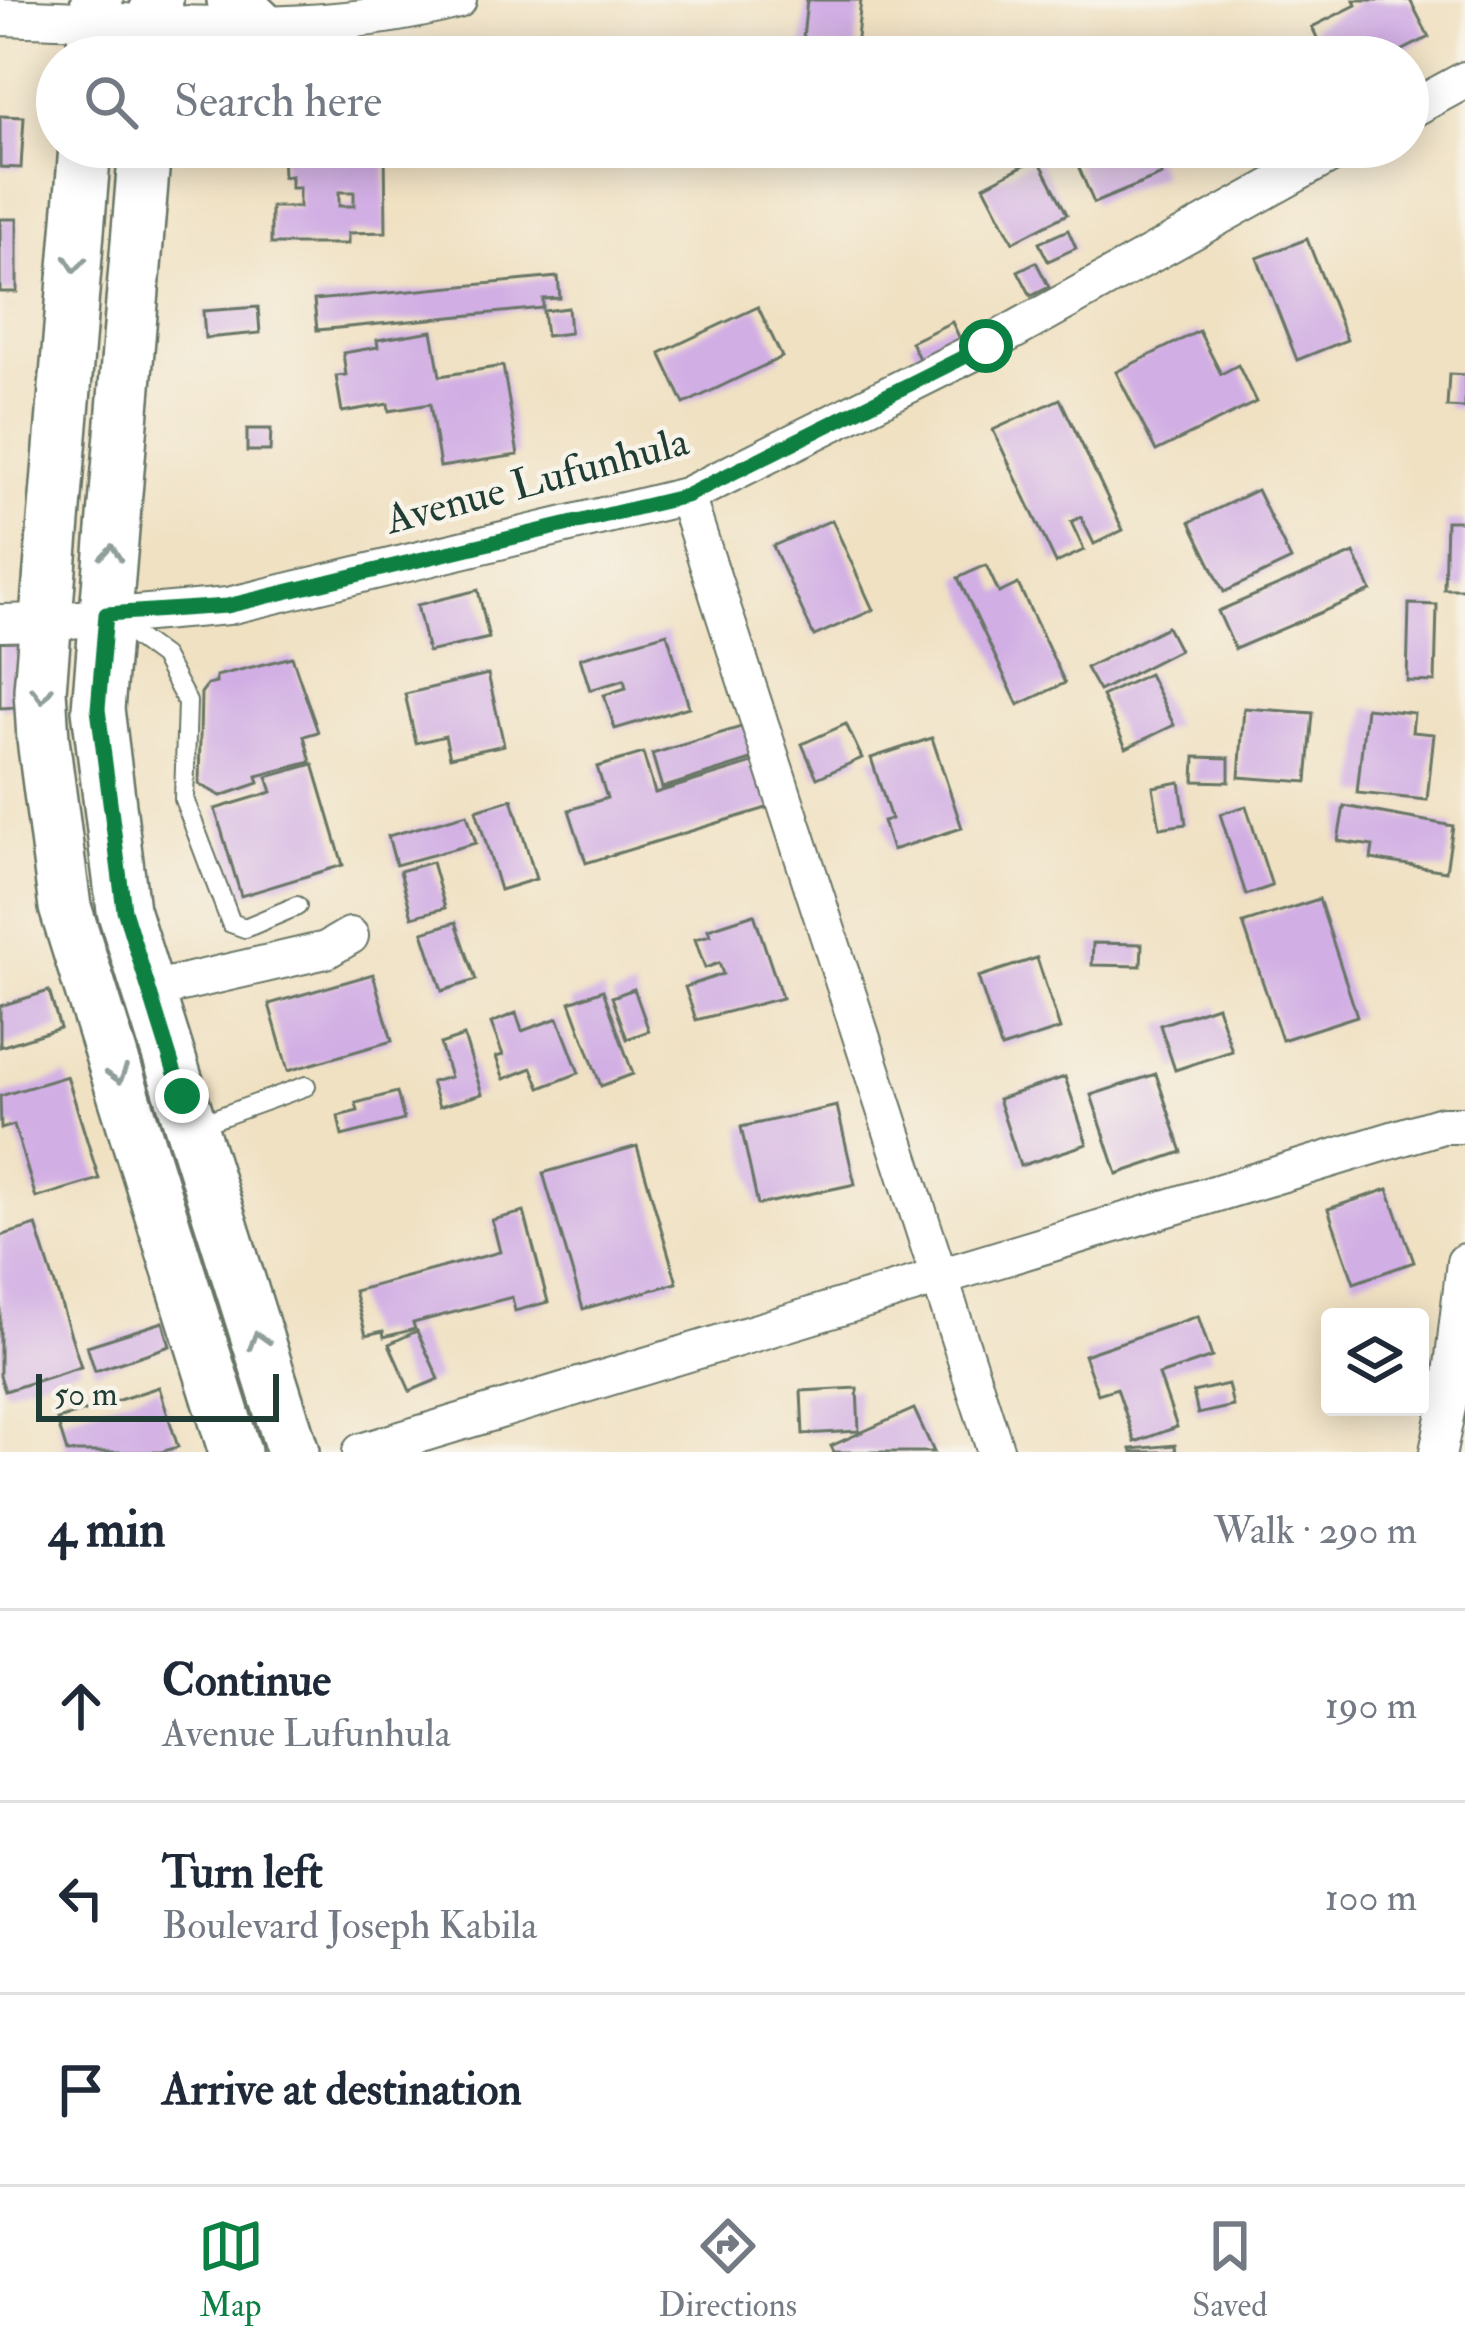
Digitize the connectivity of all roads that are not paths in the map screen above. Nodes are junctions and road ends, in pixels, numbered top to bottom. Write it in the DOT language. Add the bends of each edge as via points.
graph roads {
  1 [pos="458,0"];
  2 [pos="246,13"];
  3 [pos="0,17"];
  4 [pos="95,26"];
  5 [pos="155,26"];
  6 [pos="1465,80"];
  7 [pos="1429,100"];
  8 [pos="82,168"];
  9 [pos="143,168"];
  10 [pos="1306,168"];
  11 [pos="686,496"];
  12 [pos="106,614"];
  13 [pos="23,623"];
  14 [pos="296,906"];
  15 [pos="350,936"];
  16 [pos="151,990"];
  17 [pos="306,1086"];
  18 [pos="1465,1125"];
  19 [pos="191,1128"];
  20 [pos="1465,1262"];
  21 [pos="940,1276"];
  22 [pos="235,1452"];
  23 [pos="293,1452"];
  24 [pos="361,1452"];
  25 [pos="996,1452"];
  26 [pos="1438,1452"];
  1 -- 2 [label="street" via="382,16"];
  2 -- 5 [label="street"];
  3 -- 4 [label="street"];
  4 -- 5 [label="street"];
  6 -- 7 [label="street"];
  8 -- 13 [label="street, one-way"];
  12 -- 9 [label="street, one-way"];
  10 -- 11 [label="street, Avenue Lufunhula" via="986,346"];
  11 -- 12 [label="street, Avenue Lufunhula" via="227,606"];
  11 -- 21 [label="street"];
  12 -- 13 [label="street, Avenue Lufunhula"];
  12 -- 14 [label="lane" via="164,657 187,702 184,799 231,923 245,928"];
  12 -- 16 [label="street" via="101,751 124,910"];
  13 -- 22 [label="street, one-way" via="40,690 65,907"];
  15 -- 16 [label="street" via="326,950"];
  16 -- 19 [label="street"];
  17 -- 19 [label="lane"];
  18 -- 21 [label="street" via="1398,1138"];
  23 -- 19 [label="street, one-way"];
  20 -- 26 [label="street"];
  21 -- 24 [label="street"];
  21 -- 25 [label="street"];
}
